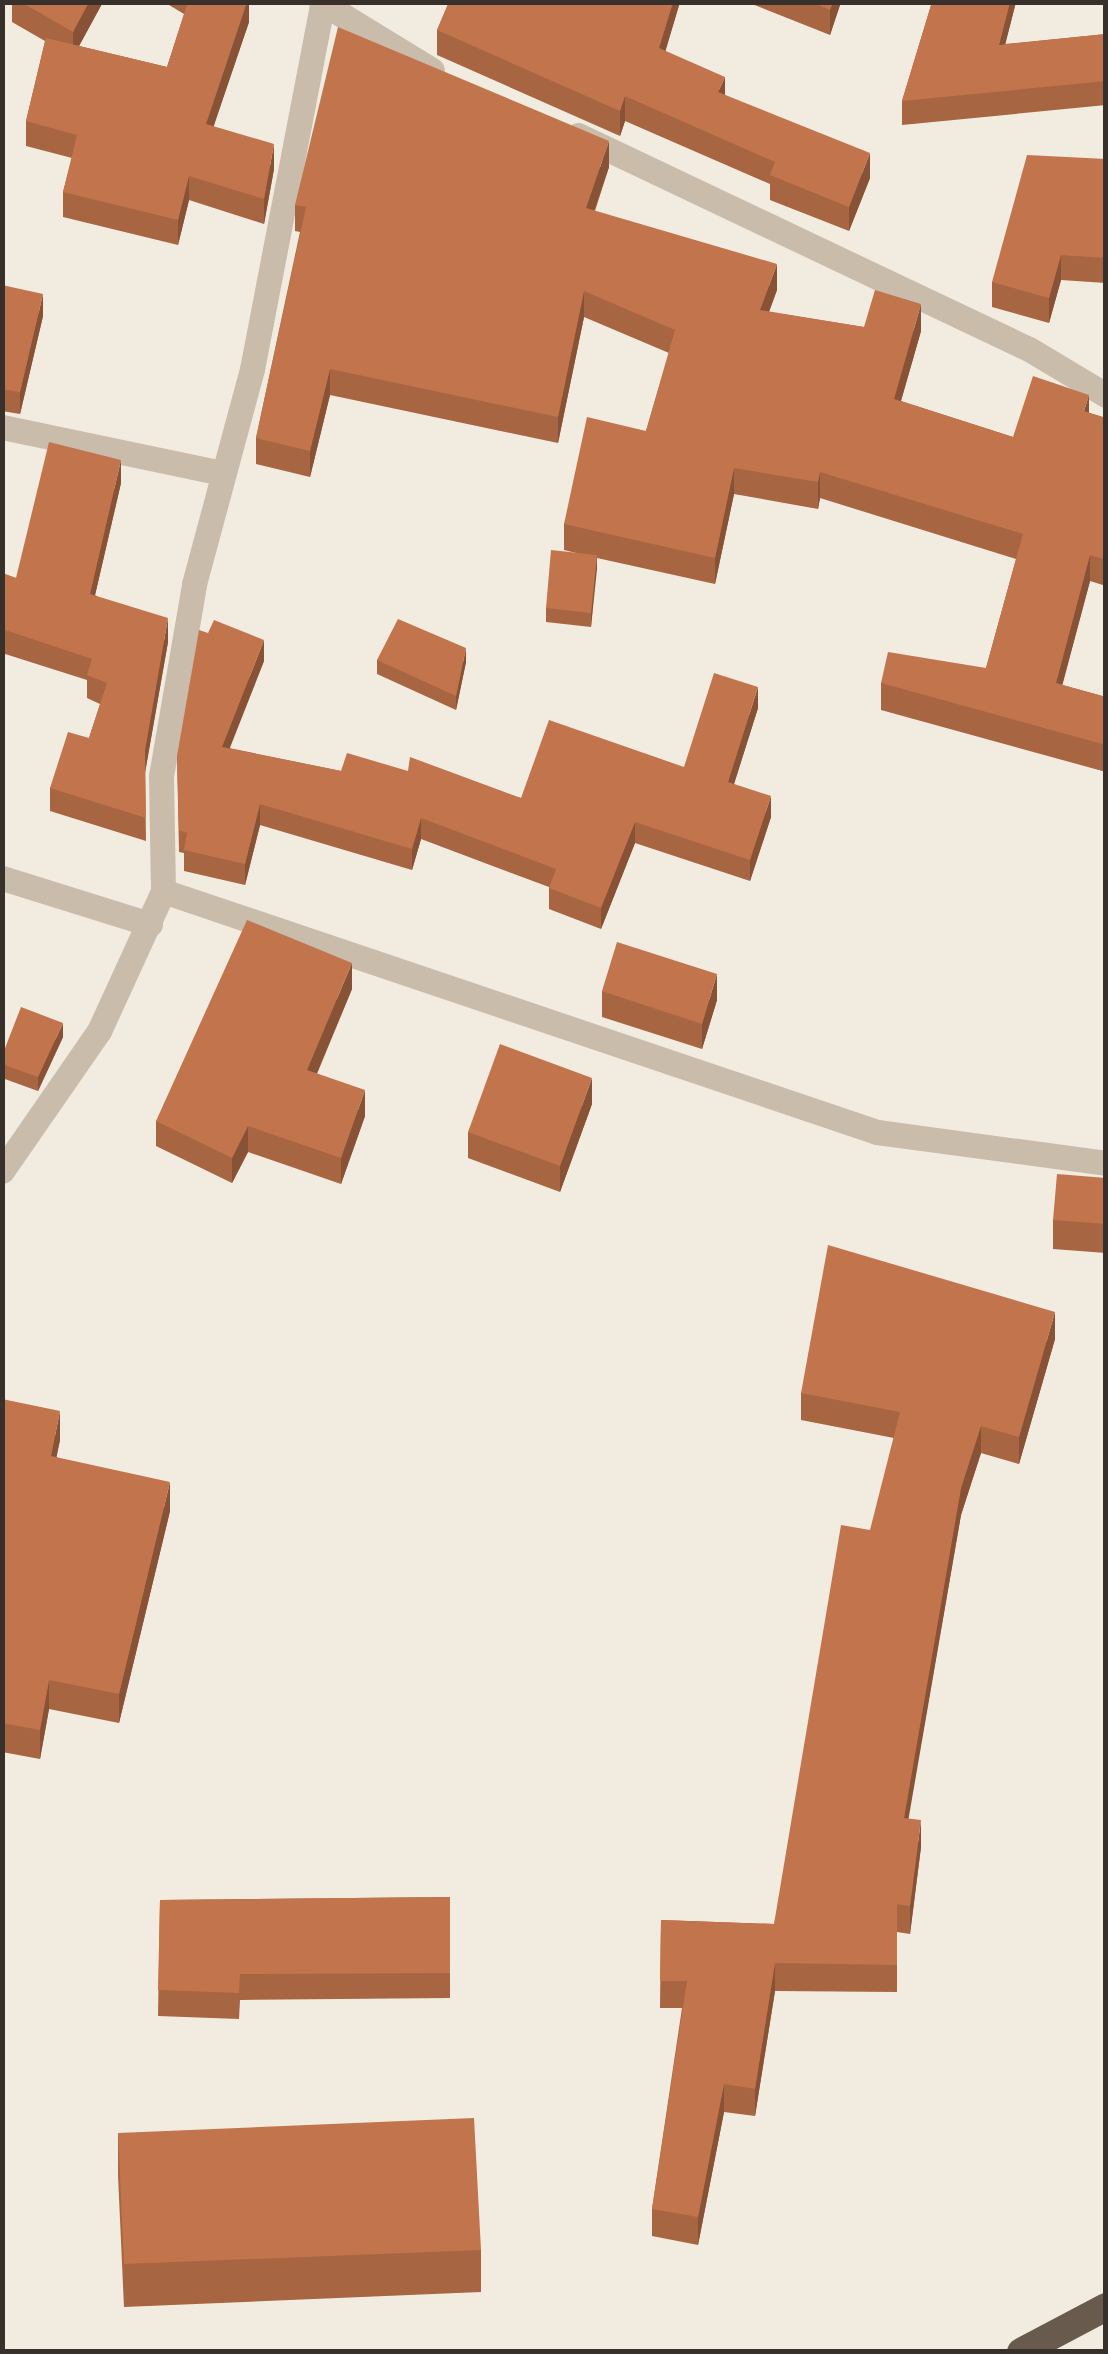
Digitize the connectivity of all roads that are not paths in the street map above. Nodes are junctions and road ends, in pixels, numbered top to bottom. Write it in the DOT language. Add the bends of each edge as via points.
graph roads {
  1 [pos="323,3"];
  2 [pos="458,83"];
  3 [pos="558,127"];
  4 [pos="1106,395"];
  5 [pos="2,427"];
  6 [pos="224,473"];
  7 [pos="2,878"];
  8 [pos="162,891"];
  9 [pos="150,924"];
  10 [pos="1106,1162"];
  11 [pos="2,1171"];
  12 [pos="1106,2307"];
  13 [pos="1021,2352"];
  1 -- 2 [label="street"];
  1 -- 6 [label="street"];
  3 -- 4 [label="street" via="1012,341"];
  5 -- 6 [label="street"];
  6 -- 8 [label="street" via="161,776"];
  7 -- 9 [label="street"];
  8 -- 9 [label="street"];
  8 -- 10 [label="street" via="877,1132"];
  9 -- 11 [label="street" via="98,1032"];
  12 -- 13 [label="highway"];
}
